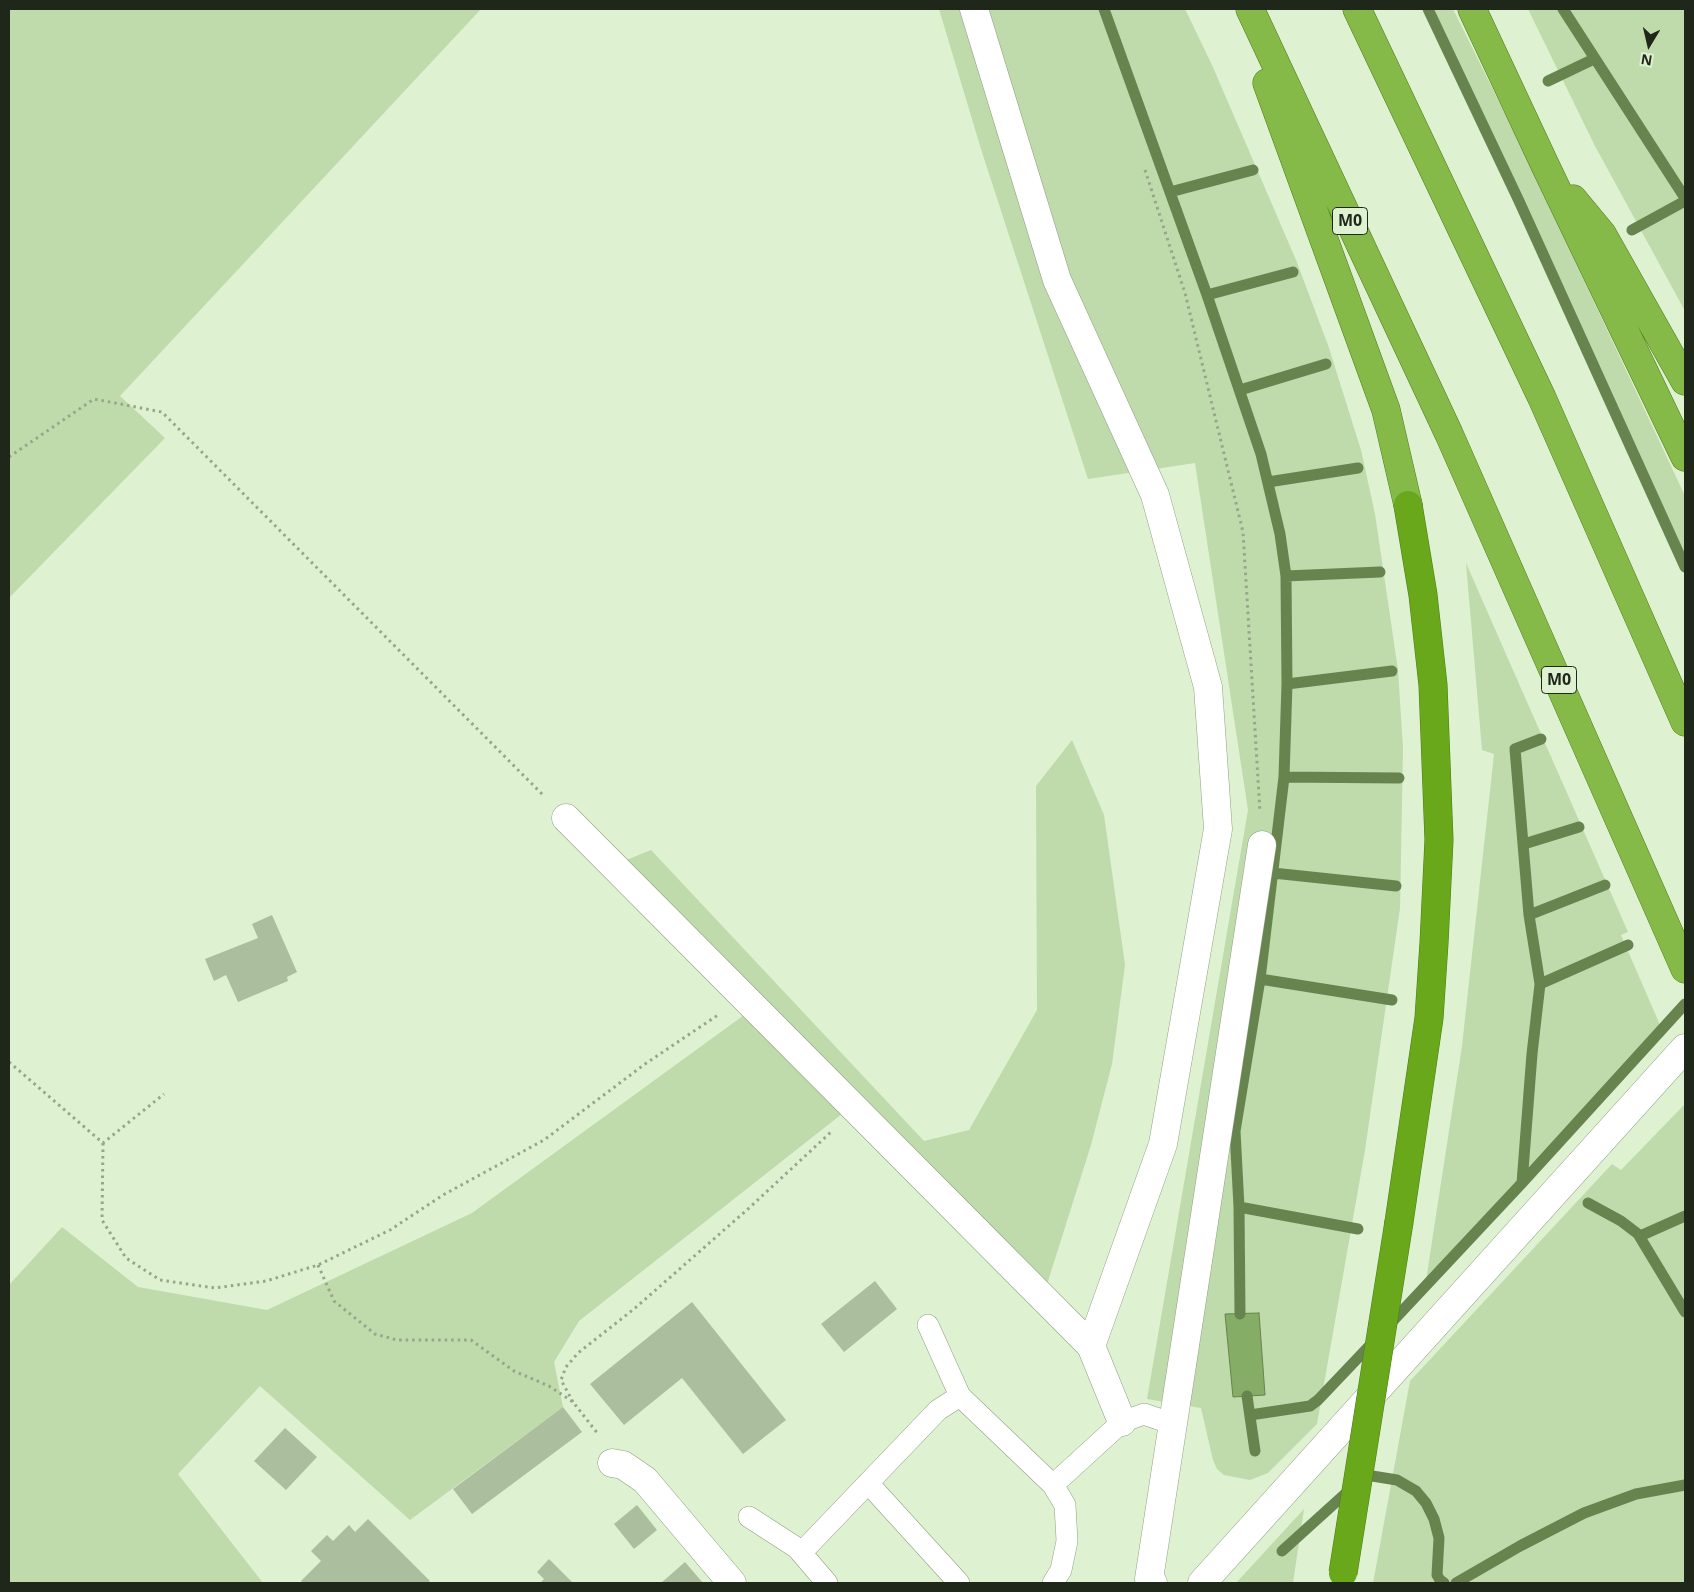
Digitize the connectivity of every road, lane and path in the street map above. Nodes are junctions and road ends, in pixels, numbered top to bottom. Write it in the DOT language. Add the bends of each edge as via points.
graph roads {
  1 [pos="974,9"];
  2 [pos="1240,9"];
  3 [pos="1250,9"];
  4 [pos="1357,9"];
  5 [pos="1472,9"];
  6 [pos="1545,165"];
  7 [pos="1145,170"];
  8 [pos="1685,381"];
  9 [pos="9,457"];
  10 [pos="1685,457"];
  11 [pos="1685,722"];
  12 [pos="566,818"];
  13 [pos="1262,845"];
  14 [pos="1685,969"];
  15 [pos="743,996"];
  16 [pos="1685,1048"];
  17 [pos="9,1062"];
  18 [pos="164,1094"];
  19 [pos="855,1110"];
  20 [pos="103,1143"];
  21 [pos="318,1265"];
  22 [pos="928,1324"];
  23 [pos="1091,1346"];
  24 [pos="960,1396"];
  25 [pos="573,1402"];
  26 [pos="1122,1422"];
  27 [pos="1173,1424"];
  28 [pos="618,1464"];
  29 [pos="868,1482"];
  30 [pos="1053,1485"];
  31 [pos="749,1516"];
  32 [pos="801,1553"];
  33 [pos="1343,1578"];
  34 [pos="825,1582"];
  35 [pos="732,1583"];
  36 [pos="959,1583"];
  37 [pos="1053,1583"];
  38 [pos="1153,1583"];
  39 [pos="1202,1583"];
  1 -- 23 [label="street" via="1056,280 1155,495 1208,687 1218,829 1163,1144"];
  2 -- 33 [label="highway, bridge" via="1386,410 1408,505 1434,685 1439,840 1429,1018"];
  3 -- 14 [label="highway, M0" via="1450,434"];
  4 -- 11 [label="highway" via="1542,398"];
  5 -- 6 [label="highway"];
  6 -- 8 [label="highway" via="1602,234"];
  6 -- 10 [label="highway"];
  7 -- 13 [label="path" via="1185,292 1244,532"];
  9 -- 12 [label="path" via="94,399 162,412"];
  12 -- 15 [label="street"];
  13 -- 27 [label="street"];
  15 -- 19 [label="street"];
  15 -- 21 [label="path" via="544,1140 444,1195 390,1230"];
  16 -- 39 [label="street"];
  17 -- 20 [label="path"];
  18 -- 20 [label="path"];
  19 -- 23 [label="street"];
  19 -- 25 [label="path" via="642,1303 578,1353 566,1367 561,1380"];
  20 -- 21 [label="path" via="102,1220 126,1258 160,1280 215,1288 266,1281"];
  21 -- 25 [label="path" via="334,1301 375,1334 397,1340 471,1340 514,1371 549,1386"];
  22 -- 24 [label="lane"];
  23 -- 26 [label="street"];
  24 -- 29 [label="lane" via="938,1410"];
  24 -- 30 [label="lane"];
  25 -- 28 [label="path" via="621,1461"];
  26 -- 27 [label="lane" via="1144,1414"];
  26 -- 30 [label="lane"];
  27 -- 38 [label="street" via="1149,1579"];
  28 -- 35 [label="street" via="645,1480"];
  29 -- 32 [label="lane"];
  29 -- 36 [label="lane"];
  30 -- 37 [label="lane" via="1065,1505 1067,1541 1061,1570"];
  31 -- 32 [label="lane"];
  32 -- 34 [label="lane"];
}
